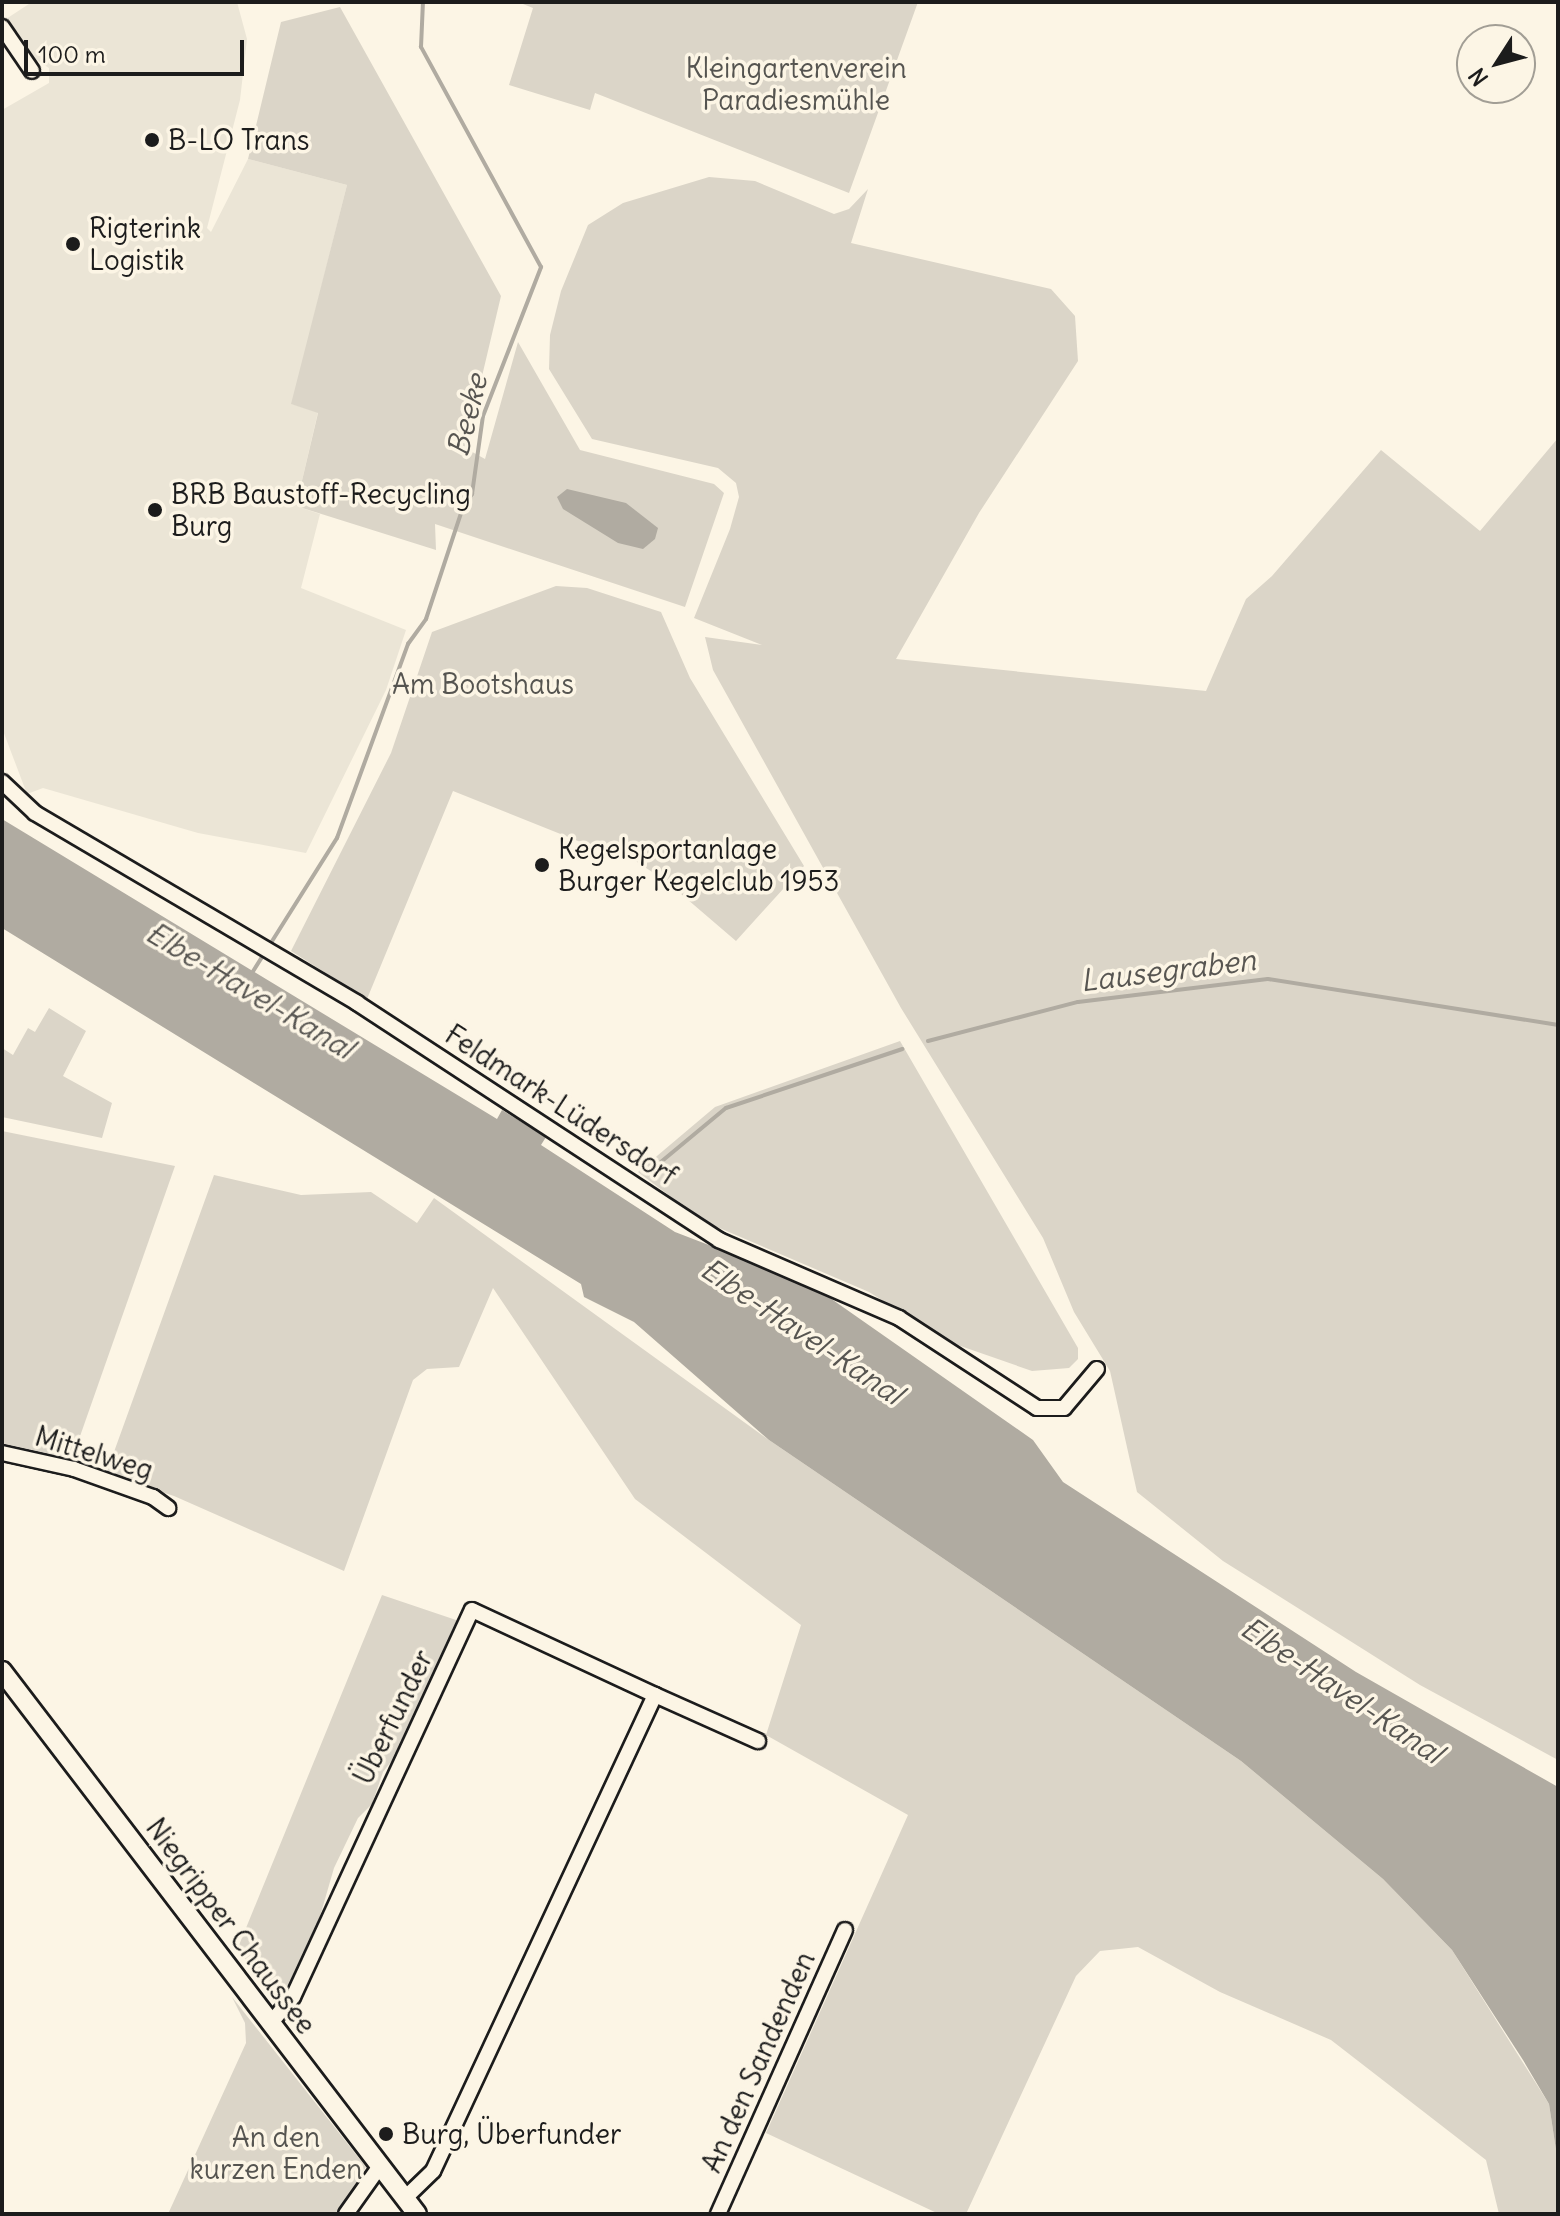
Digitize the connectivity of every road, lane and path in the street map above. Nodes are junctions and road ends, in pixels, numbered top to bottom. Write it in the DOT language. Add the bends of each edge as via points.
graph roads {
  1 [pos="2,27"];
  2 [pos="32,71"];
  3 [pos="2,782"];
  4 [pos="1097,1369"];
  5 [pos="2,1453"];
  6 [pos="168,1508"];
  7 [pos="2,1671"];
  8 [pos="655,1695"];
  9 [pos="758,1741"];
  10 [pos="845,1930"];
  11 [pos="270,2024"];
  12 [pos="380,2166"];
  13 [pos="405,2198"];
  14 [pos="346,2214"];
  15 [pos="417,2214"];
  16 [pos="718,2214"];
  1 -- 2 [label="street"];
  3 -- 4 [label="street, Feldmark-Lüdersdorf" via="35,813 256,942 719,1240 899,1318 1025,1403 1051,1411 1064,1408"];
  5 -- 6 [label="street, Mittelweg" via="74,1469 153,1497"];
  7 -- 11 [label="main road, Niegripper Chaussee"];
  8 -- 9 [label="street, Überfunder"];
  8 -- 11 [label="street, Überfunder" via="472,1610 293,1997"];
  8 -- 13 [label="street" via="433,2171"];
  10 -- 16 [label="street, An den Sandenden"];
  11 -- 12 [label="main road, Niegripper Chaussee"];
  12 -- 13 [label="main road, Niegripper Chaussee"];
  12 -- 14 [label="street"];
  13 -- 15 [label="main road, Niegripper Chaussee"];
}
